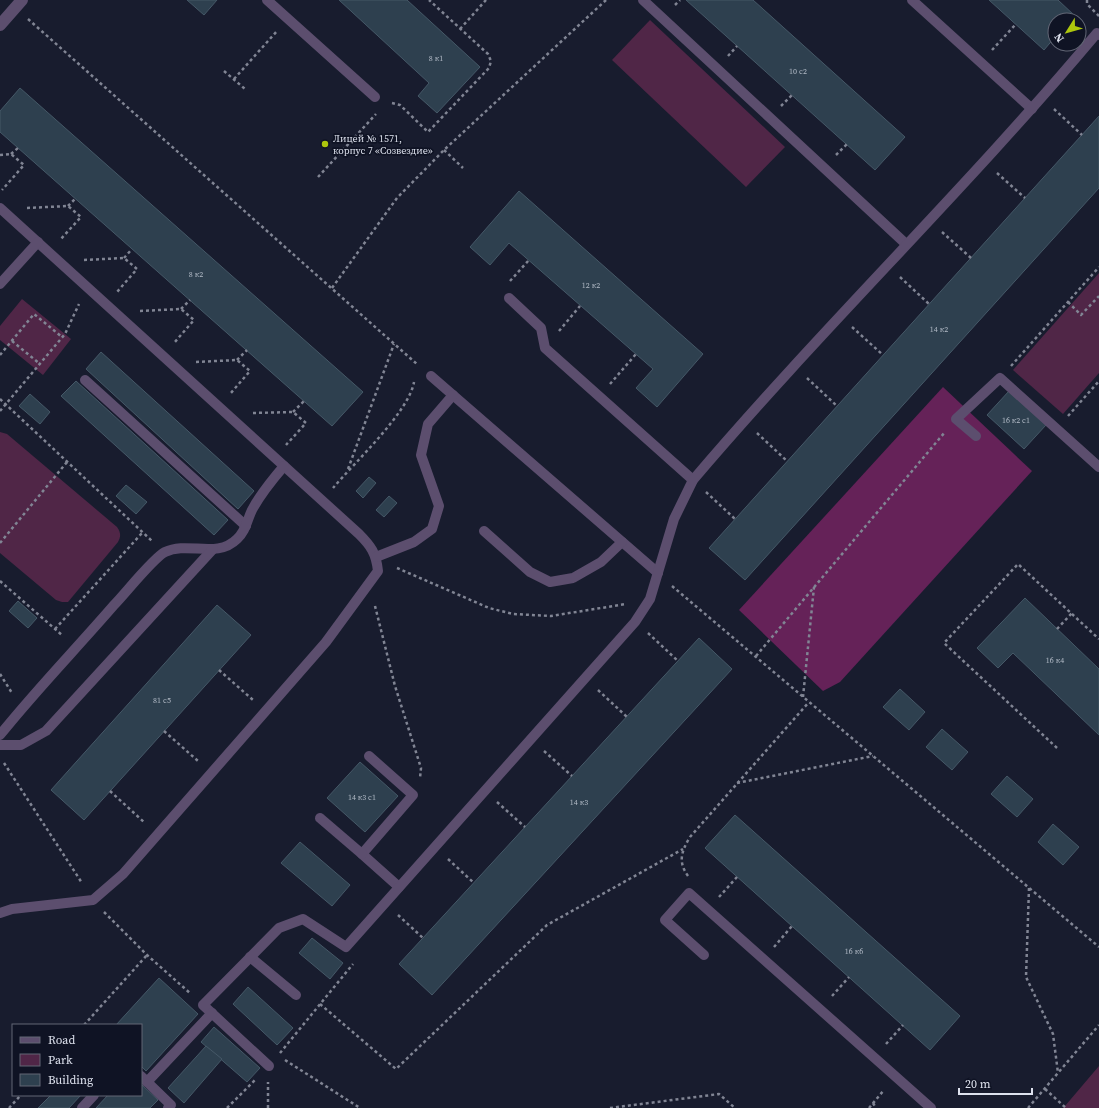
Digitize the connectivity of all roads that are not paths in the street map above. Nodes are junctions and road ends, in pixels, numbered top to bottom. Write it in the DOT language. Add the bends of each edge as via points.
graph roads {
  1 [pos="267,0"];
  2 [pos="643,0"];
  3 [pos="912,0"];
  4 [pos="19,4"];
  5 [pos="0,25"];
  6 [pos="1099,35"];
  7 [pos="375,97"];
  8 [pos="1032,109"];
  9 [pos="1,209"];
  10 [pos="38,242"];
  11 [pos="906,244"];
  12 [pos="0,284"];
  13 [pos="508,298"];
  14 [pos="430,376"];
  15 [pos="85,380"];
  16 [pos="453,395"];
  17 [pos="976,436"];
  18 [pos="284,466"];
  19 [pos="1099,467"];
  20 [pos="693,480"];
  21 [pos="246,526"];
  22 [pos="484,531"];
  23 [pos="622,542"];
  24 [pos="213,549"];
  25 [pos="376,557"];
  26 [pos="658,573"];
  27 [pos="0,735"];
  28 [pos="0,745"];
  29 [pos="368,756"];
  30 [pos="320,818"];
  31 [pos="362,854"];
  32 [pos="399,887"];
  33 [pos="0,913"];
  34 [pos="704,955"];
  35 [pos="250,957"];
  36 [pos="296,995"];
  37 [pos="212,1013"];
  38 [pos="268,1066"];
  39 [pos="144,1079"];
  40 [pos="93,1096"];
  41 [pos="82,1108"];
  42 [pos="168,1108"];
  43 [pos="931,1108"];
  1 -- 7 [label="lane"];
  2 -- 11 [label="lane"];
  3 -- 8 [label="lane"];
  4 -- 5 [label="street"];
  6 -- 8 [label="lane" via="1097,33"];
  8 -- 11 [label="lane"];
  9 -- 10 [label="lane"];
  10 -- 12 [label="lane"];
  10 -- 18 [label="lane"];
  11 -- 20 [label="lane"];
  13 -- 20 [label="lane" via="541,328 545,348"];
  14 -- 16 [label="lane"];
  15 -- 21 [label="lane"];
  16 -- 23 [label="lane"];
  16 -- 25 [label="lane" via="428,424 421,455 439,506 432,529 414,542"];
  17 -- 19 [label="lane" via="956,419 1000,378"];
  18 -- 21 [label="lane" via="259,496"];
  18 -- 25 [label="lane" via="359,534"];
  20 -- 26 [label="lane" via="674,519"];
  21 -- 24 [label="lane" via="238,539 226,548"];
  22 -- 23 [label="lane" via="530,572 550,582 573,578 601,562"];
  23 -- 26 [label="lane"];
  24 -- 27 [label="lane" via="179,549 164,553 141,575"];
  24 -- 28 [label="lane" via="46,730 21,745"];
  25 -- 33 [label="lane" via="378,571 326,642 123,874 93,900 12,909"];
  26 -- 32 [label="lane" via="650,598 635,622"];
  29 -- 31 [label="lane" via="413,795"];
  30 -- 31 [label="lane"];
  31 -- 32 [label="lane"];
  32 -- 35 [label="lane" via="346,947 302,919 279,928"];
  34 -- 43 [label="lane" via="665,920 689,893"];
  35 -- 36 [label="lane"];
  35 -- 37 [label="lane" via="203,1004"];
  37 -- 38 [label="lane"];
  37 -- 39 [label="lane"];
  39 -- 42 [label="lane" via="171,1105"];
  40 -- 41 [label="lane"];
}
